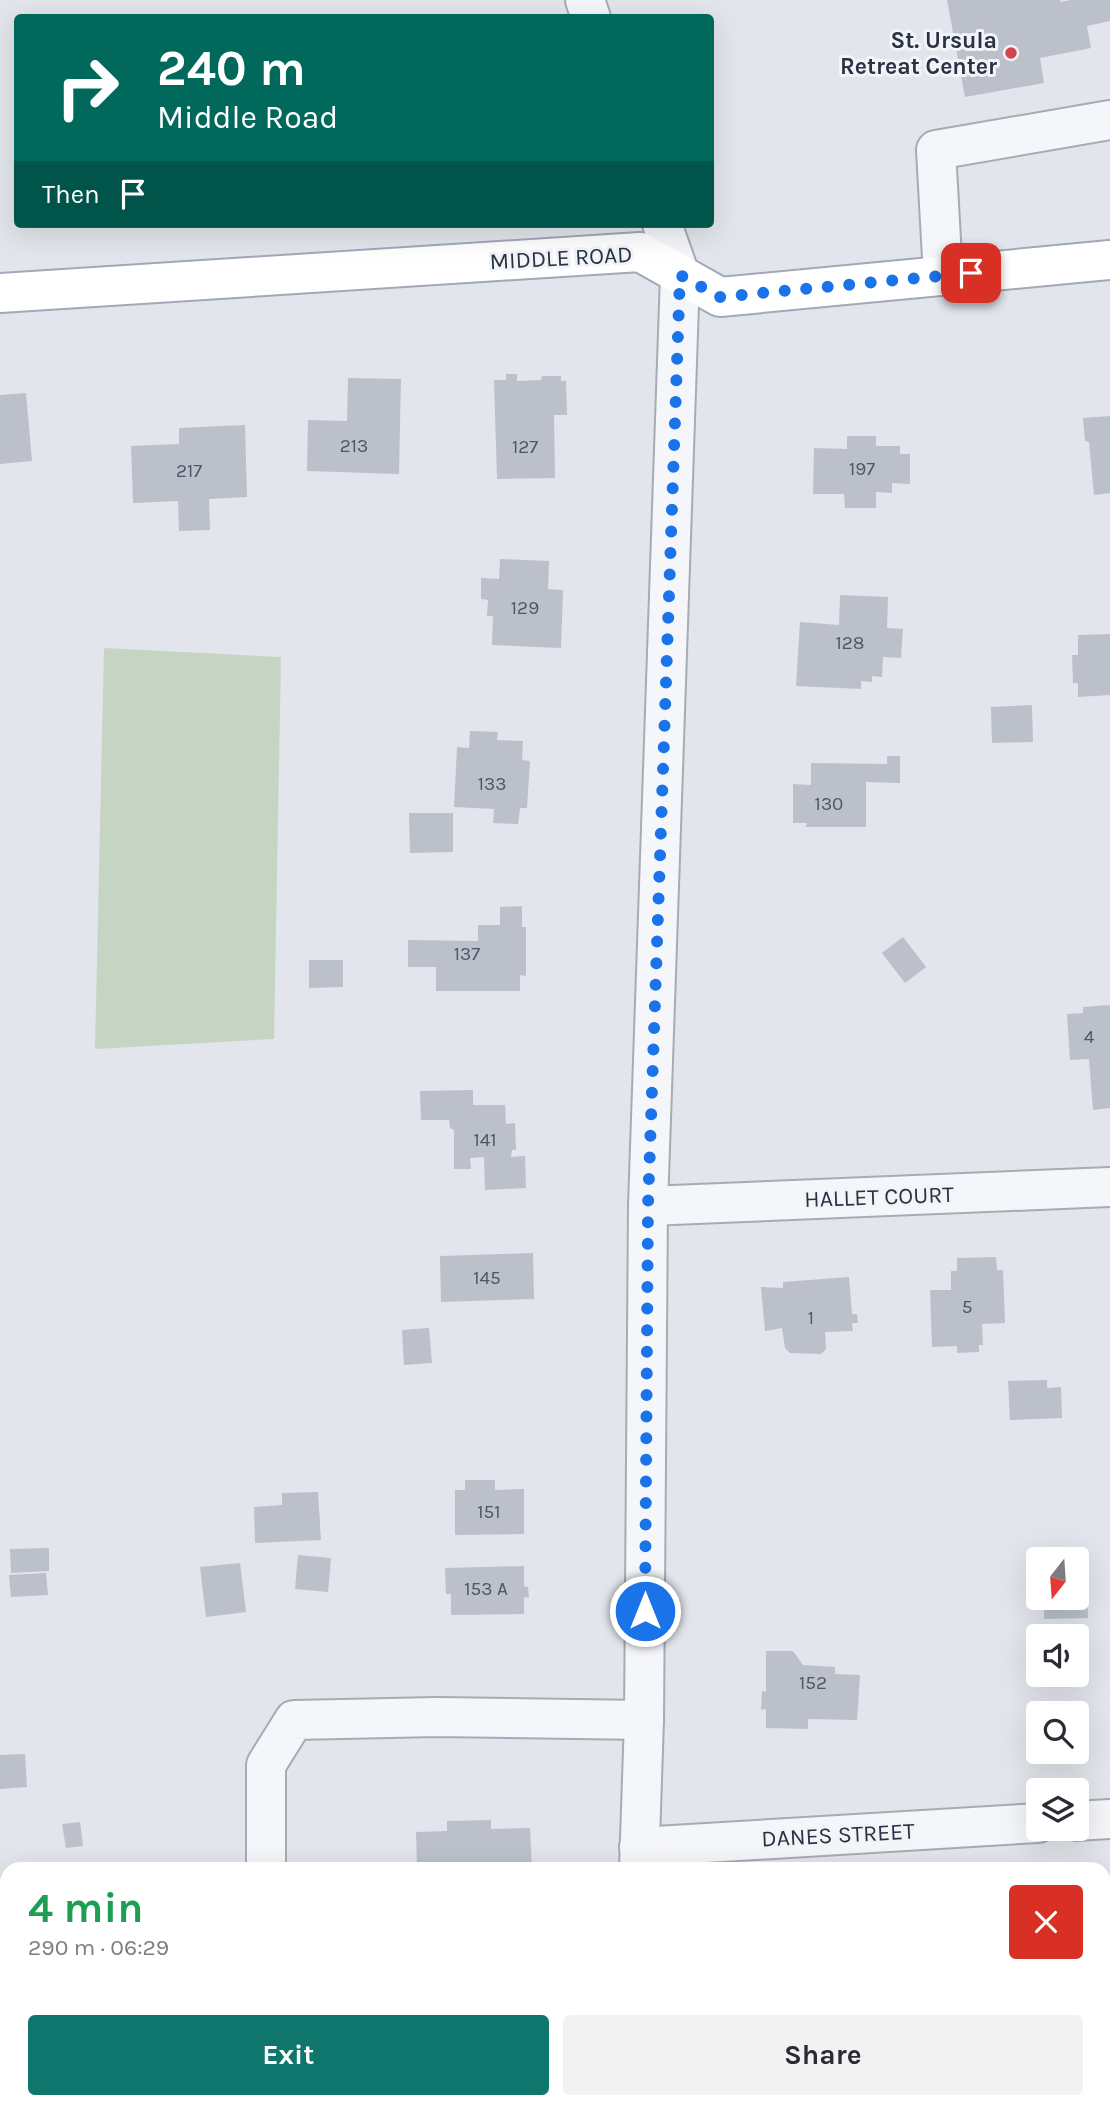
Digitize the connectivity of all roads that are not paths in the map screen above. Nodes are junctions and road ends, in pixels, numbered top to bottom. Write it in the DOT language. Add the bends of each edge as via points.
graph roads {
  1 [pos="1110,120"];
  2 [pos="663,228"];
  3 [pos="1110,260"];
  4 [pos="680,275"];
  5 [pos="943,276"];
  6 [pos="0,293"];
  7 [pos="1110,1187"];
  8 [pos="648,1206"];
  9 [pos="644,1720"];
  10 [pos="1110,1819"];
  11 [pos="1089,1820"];
  12 [pos="1026,1824"];
  13 [pos="639,1858"];
  14 [pos="266,1862"];
  1 -- 5 [label="street" via="936,150"];
  2 -- 4 [label="street"];
  3 -- 5 [label="main road, MIDDLE ROAD"];
  4 -- 5 [label="main road, MIDDLE ROAD" via="720,297"];
  4 -- 6 [label="main road, MIDDLE ROAD" via="640,252"];
  4 -- 8 [label="street"];
  7 -- 8 [label="street, HALLET COURT"];
  8 -- 9 [label="street"];
  9 -- 13 [label="street"];
  9 -- 14 [label="street" via="293,1720 266,1765"];
  10 -- 11 [label="street"];
  12 -- 13 [label="street, DANES STREET"];
}
